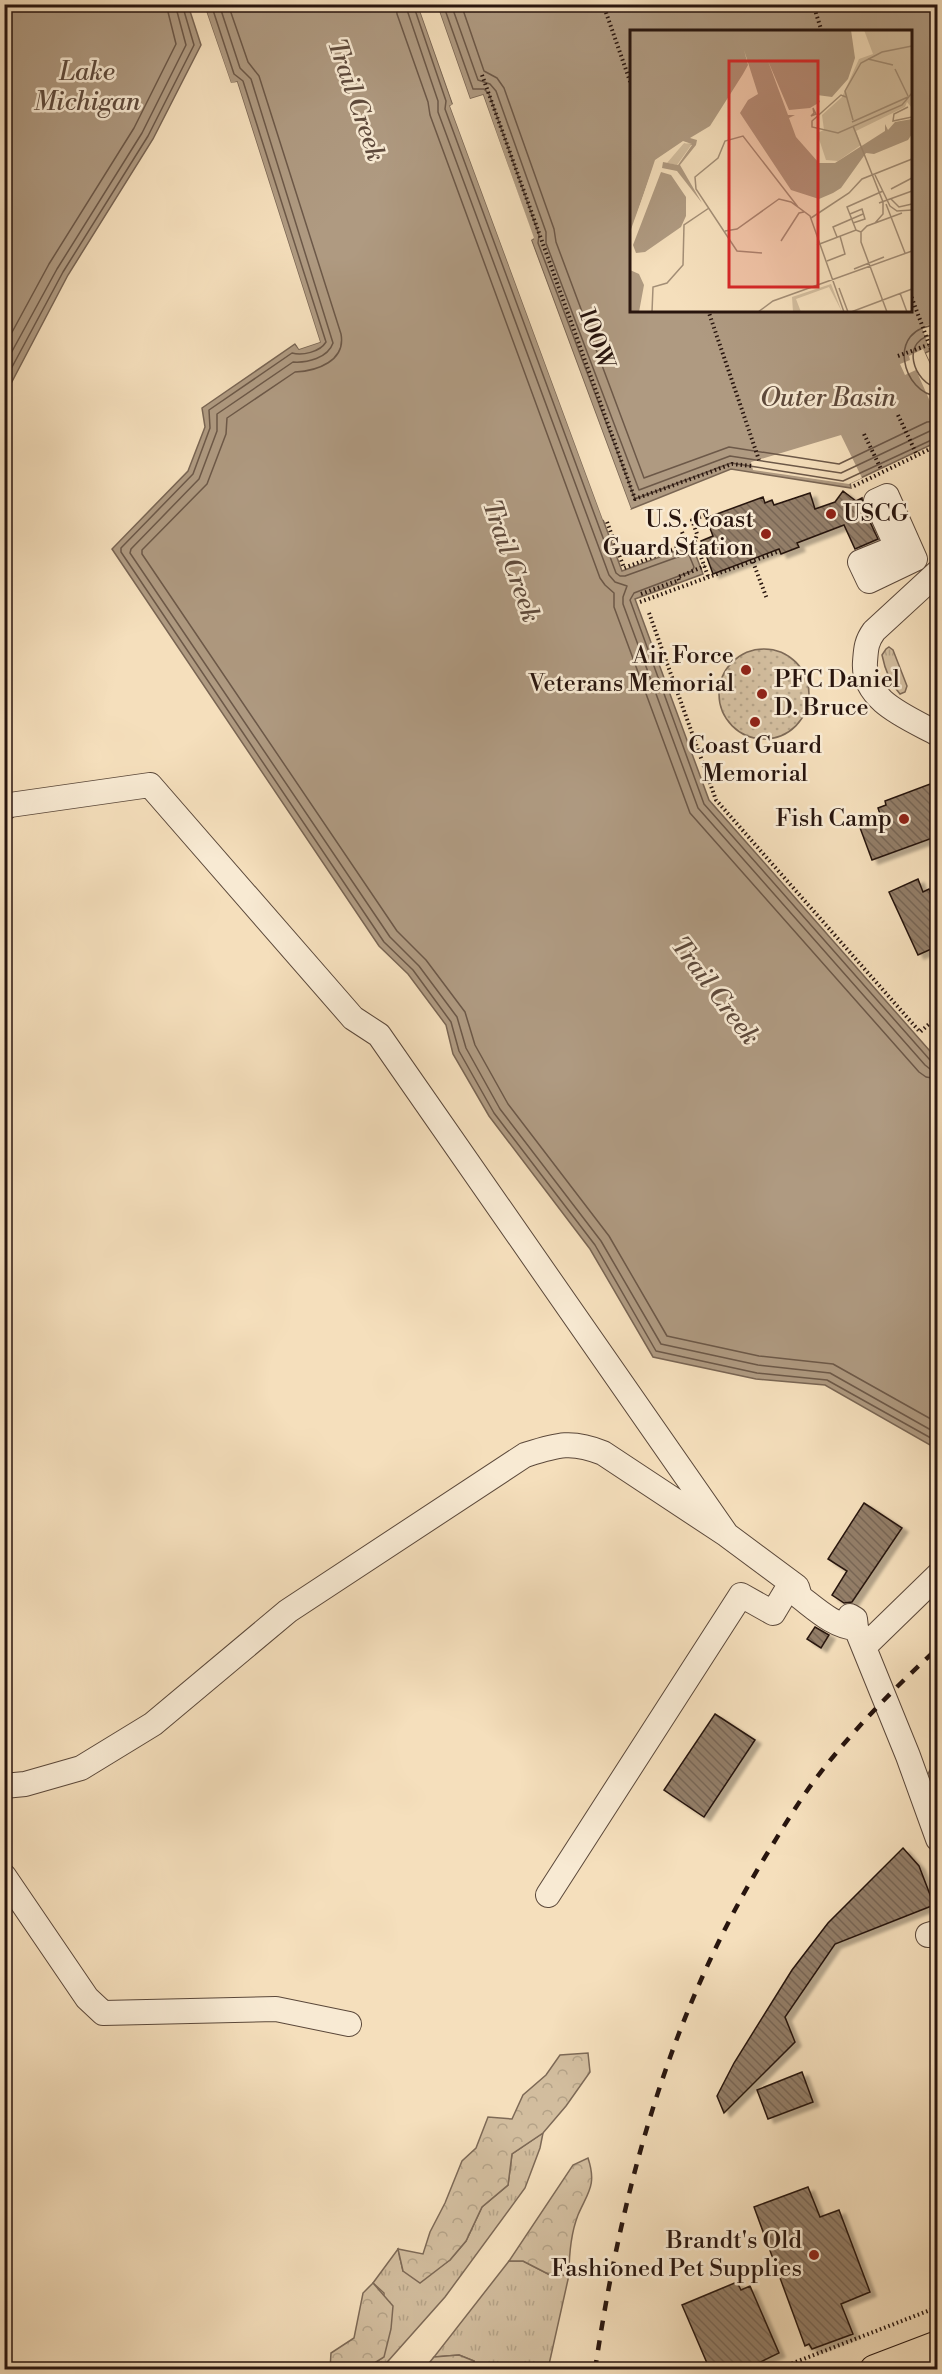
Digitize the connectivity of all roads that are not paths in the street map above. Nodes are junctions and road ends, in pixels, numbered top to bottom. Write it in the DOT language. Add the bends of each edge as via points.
graph roads {
  1 [pos="938,572"];
  2 [pos="938,734"];
  3 [pos="4,808"];
  4 [pos="727,1535"];
  5 [pos="764,1562"];
  6 [pos="938,1575"];
  7 [pos="794,1585"];
  8 [pos="741,1595"];
  9 [pos="861,1637"];
  10 [pos="4,1786"];
  11 [pos="937,1834"];
  12 [pos="4,1876"];
  13 [pos="548,1895"];
  14 [pos="349,2024"];
  15 [pos="938,2346"];
  16 [pos="875,2370"];
  1 -- 2 [label="street" via="874,631 866,642 864,668 867,680 884,702"];
  3 -- 4 [label="street" via="150,785 353,1018 379,1035"];
  4 -- 5 [label="street"];
  4 -- 10 [label="street" via="615,1460 582,1444 553,1446 525,1455 288,1611 153,1724 81,1768"];
  5 -- 7 [label="street"];
  5 -- 8 [label="street"];
  6 -- 9 [label="street"];
  7 -- 8 [label="street" via="773,1613"];
  7 -- 9 [label="street" via="800,1598"];
  8 -- 13 [label="street"];
  9 -- 11 [label="street"];
  12 -- 14 [label="street" via="87,1998 103,2013 276,2009"];
  15 -- 16 [label="main road"];
}
